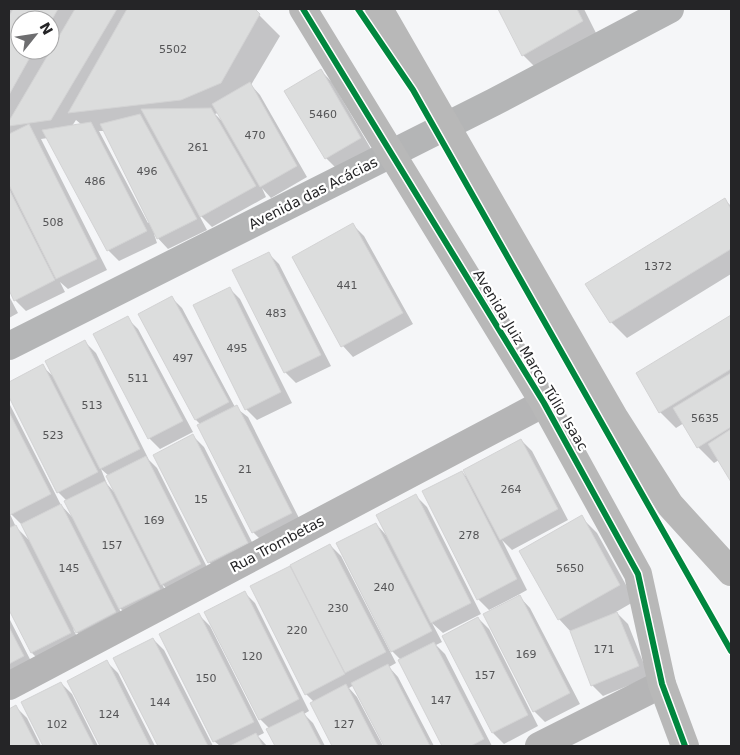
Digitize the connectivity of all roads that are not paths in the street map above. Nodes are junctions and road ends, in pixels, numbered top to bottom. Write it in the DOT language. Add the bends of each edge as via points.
graph roads {
  1 [pos="303,9"];
  2 [pos="379,9"];
  3 [pos="670,9"];
  4 [pos="9,346"];
  5 [pos="544,403"];
  6 [pos="731,572"];
  7 [pos="662,684"];
  8 [pos="9,686"];
  9 [pos="540,746"];
  10 [pos="686,746"];
  1 -- 5 [label="main road, Avenida Juiz Marco Túlio Isaac"];
  2 -- 6 [label="main road" via="614,417 670,505"];
  3 -- 4 [label="main road, Avenida das Acácias" via="494,102"];
  5 -- 7 [label="main road, Avenida Juiz Marco Túlio Isaac" via="638,574"];
  5 -- 8 [label="street, Rua Trombetas"];
  7 -- 9 [label="street"];
  7 -- 10 [label="main road, Avenida Juiz Marco Túlio Isaac"];
}
